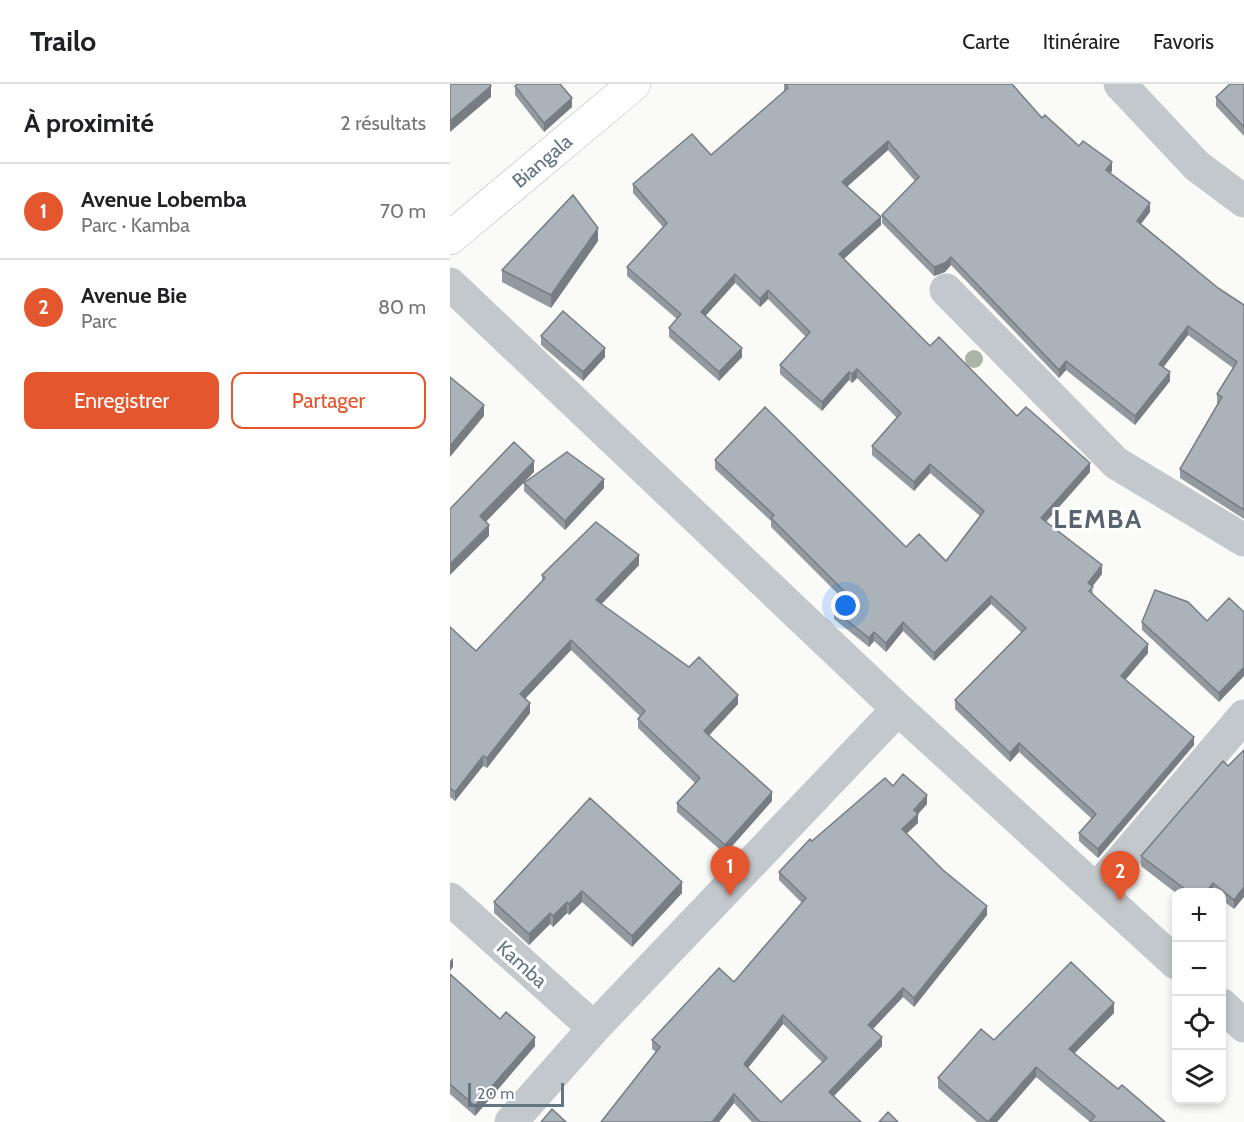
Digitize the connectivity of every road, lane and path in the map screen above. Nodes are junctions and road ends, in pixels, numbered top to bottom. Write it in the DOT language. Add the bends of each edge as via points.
graph roads {
  1 [pos="633,84"];
  2 [pos="1120,84"];
  3 [pos="1244,201"];
  4 [pos="450,238"];
  5 [pos="450,284"];
  6 [pos="946,290"];
  7 [pos="1244,540"];
  8 [pos="898,709"];
  9 [pos="1244,716"];
  10 [pos="1097,889"];
  11 [pos="450,899"];
  12 [pos="1172,959"];
  13 [pos="1226,1010"];
  14 [pos="1244,1026"];
  15 [pos="594,1028"];
  16 [pos="511,1122"];
  1 -- 4 [label="street, Biangala"];
  2 -- 3 [label="street" via="1197,166"];
  5 -- 8 [label="street"];
  6 -- 7 [label="street" via="1116,463"];
  8 -- 10 [label="street"];
  8 -- 15 [label="street"];
  9 -- 10 [label="street"];
  10 -- 12 [label="street"];
  11 -- 15 [label="street, Kamba"];
  13 -- 14 [label="street"];
  15 -- 16 [label="street"];
}
